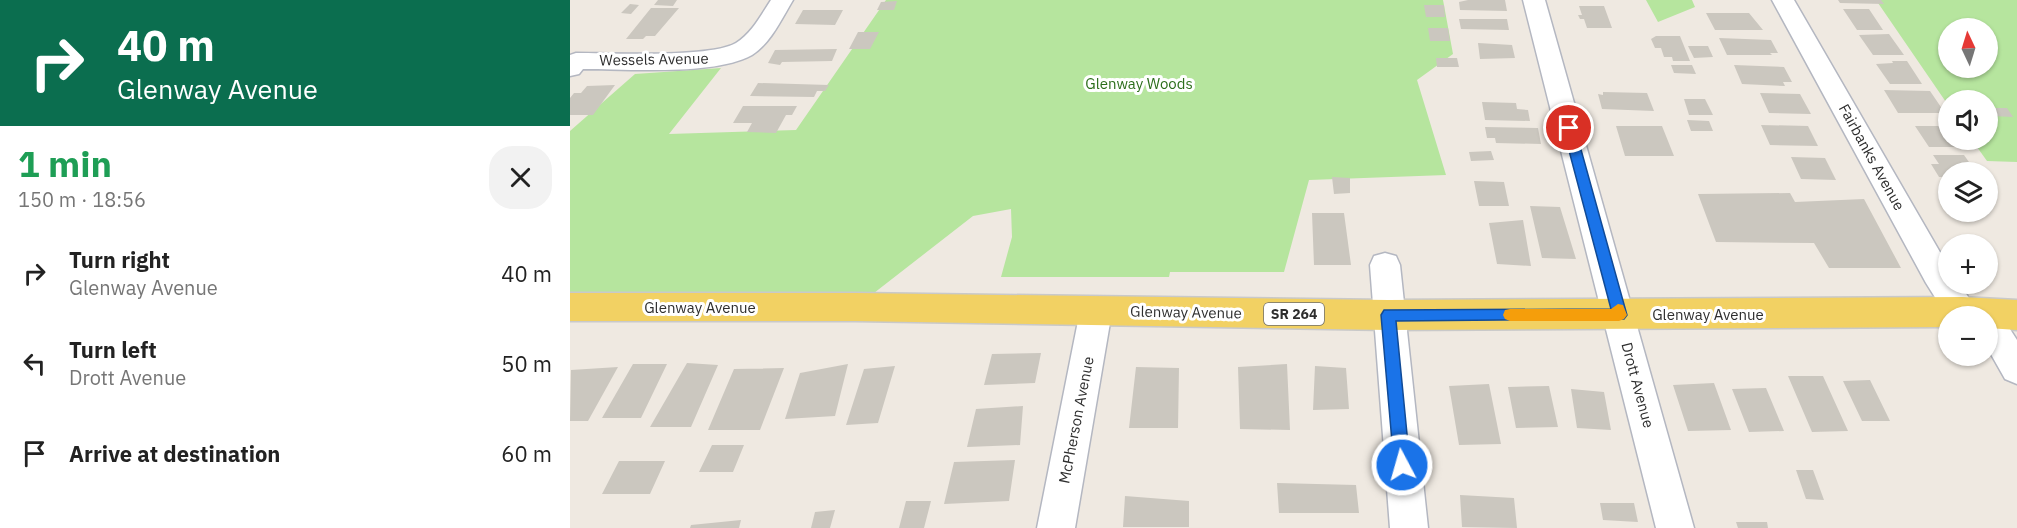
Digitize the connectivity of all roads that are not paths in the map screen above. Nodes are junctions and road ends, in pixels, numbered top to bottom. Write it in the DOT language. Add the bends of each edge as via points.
graph roads {
  1 [pos="782,0"];
  2 [pos="1534,0"];
  3 [pos="1783,0"];
  4 [pos="570,68"];
  5 [pos="1385,265"];
  6 [pos="1970,306"];
  7 [pos="572,310"];
  8 [pos="1096,311"];
  9 [pos="1389,315"];
  10 [pos="1619,315"];
  11 [pos="2017,315"];
  12 [pos="1938,316"];
  13 [pos="1998,316"];
  14 [pos="1998,342"];
  15 [pos="2017,369"];
  16 [pos="1056,528"];
  17 [pos="1409,528"];
  18 [pos="1675,528"];
  1 -- 4 [label="street, Wessels Avenue" via="762,31 740,51 715,58 576,61"];
  2 -- 10 [label="street, Drott Avenue"];
  3 -- 6 [label="street, Fairbanks Avenue" via="1937,274"];
  5 -- 9 [label="street"];
  7 -- 8 [label="main road, Glenway Avenue / SR 264"];
  8 -- 9 [label="main road, Glenway Avenue / SR 264"];
  8 -- 16 [label="street, McPherson Avenue"];
  9 -- 10 [label="main road, Glenway Avenue / SR 264"];
  9 -- 17 [label="street"];
  10 -- 12 [label="main road, Glenway Avenue / SR 264"];
  10 -- 18 [label="street, Drott Avenue"];
  11 -- 13 [label="main road, Glenway Avenue / SR 264"];
  14 -- 15 [label="street, Fairbanks Avenue"];
}
